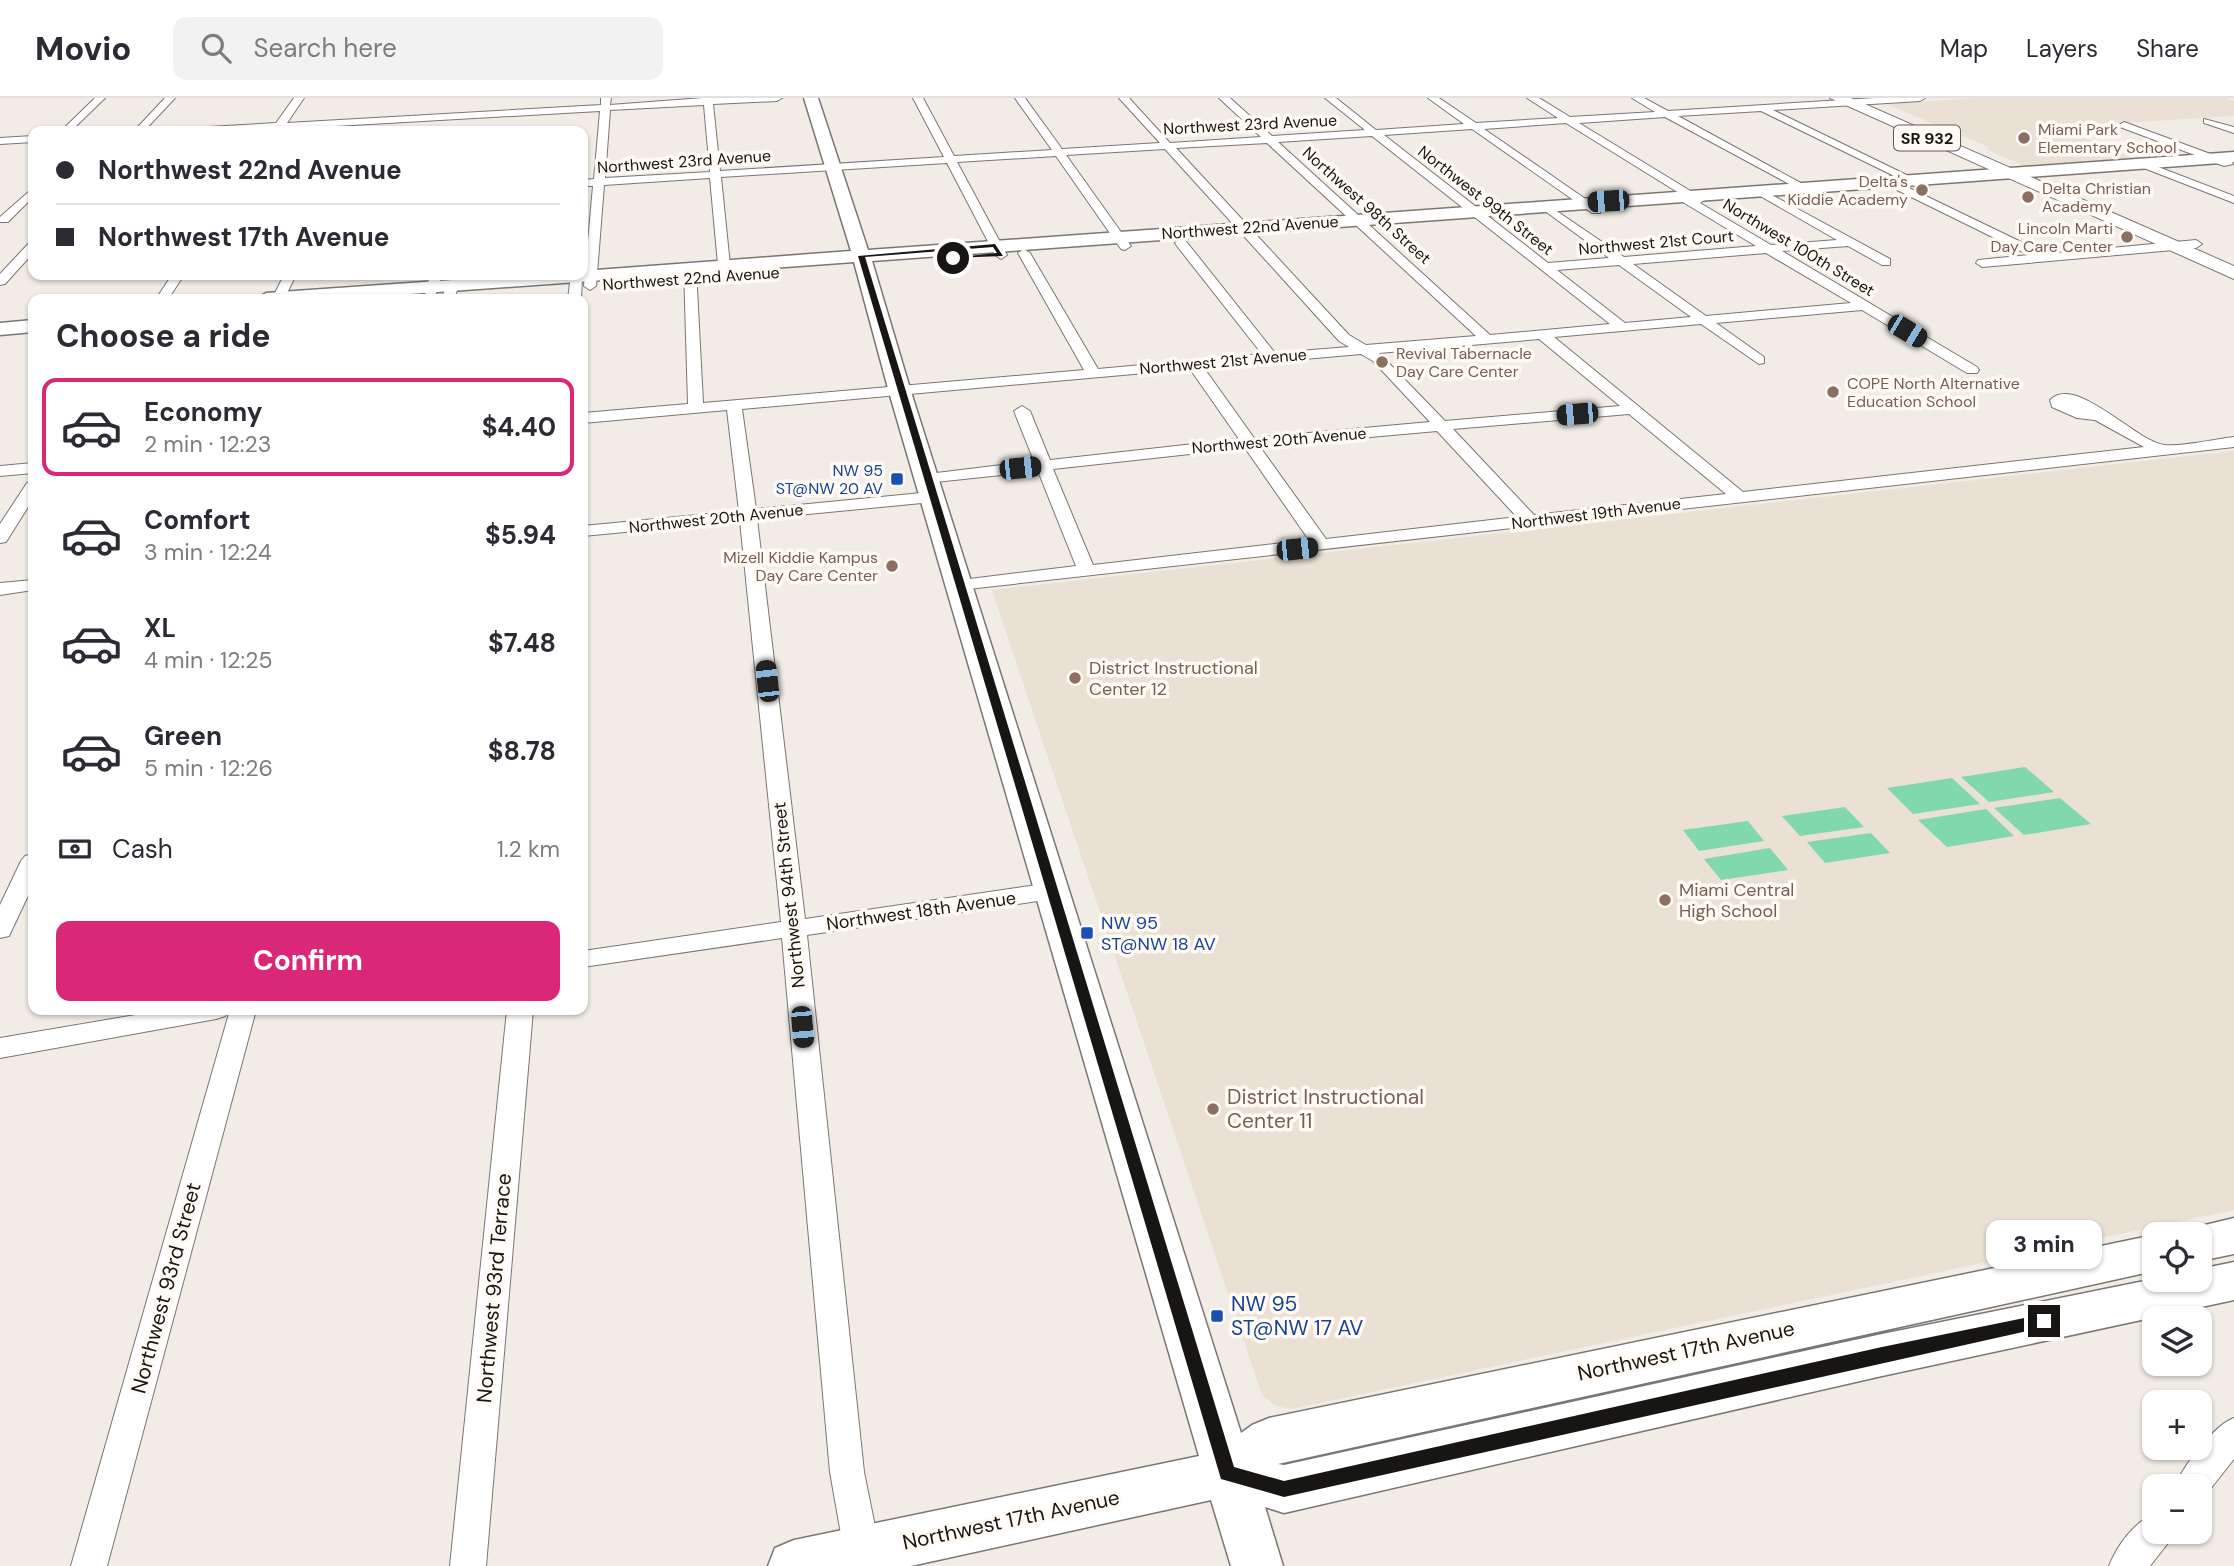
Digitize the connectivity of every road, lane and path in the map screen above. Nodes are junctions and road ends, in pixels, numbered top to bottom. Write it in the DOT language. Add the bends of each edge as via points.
graph roads {
  1 [pos="100,98"];
  2 [pos="170,98"];
  3 [pos="299,98"];
  4 [pos="776,98"];
  5 [pos="811,98"];
  6 [pos="918,98"];
  7 [pos="1020,98"];
  8 [pos="1124,98"];
  9 [pos="1224,98"];
  10 [pos="1331,98"];
  11 [pos="1433,98"];
  12 [pos="1532,98"];
  13 [pos="1637,98"];
  14 [pos="1741,98"];
  15 [pos="1920,98"];
  16 [pos="708,100"];
  17 [pos="1853,100"];
  18 [pos="606,102"];
  19 [pos="1762,108"];
  20 [pos="396,109"];
  21 [pos="1668,114"];
  22 [pos="391,120"];
  23 [pos="1569,120"];
  24 [pos="374,121"];
  25 [pos="2207,121"];
  26 [pos="2124,125"];
  27 [pos="71,126"];
  28 [pos="144,126"];
  29 [pos="280,126"];
  30 [pos="314,126"];
  31 [pos="371,126"];
  32 [pos="1474,127"];
  33 [pos="2234,130"];
  34 [pos="1374,132"];
  35 [pos="28,139"];
  36 [pos="1269,140"];
  37 [pos="0,141"];
  38 [pos="1166,145"];
  39 [pos="1057,152"];
  40 [pos="953,159"];
  41 [pos="2227,161"];
  42 [pos="2148,166"];
  43 [pos="832,167"];
  44 [pos="716,175"];
  45 [pos="2023,175"];
  46 [pos="600,182"];
  47 [pos="588,183"];
  48 [pos="1905,184"];
  49 [pos="1808,191"];
  50 [pos="1765,195"];
  51 [pos="28,196"];
  52 [pos="1692,200"];
  53 [pos="2234,200"];
  54 [pos="1590,207"];
  55 [pos="1551,210"];
  56 [pos="1480,215"];
  57 [pos="23,219"];
  58 [pos="2,220"];
  59 [pos="1362,224"];
  60 [pos="1246,232"];
  61 [pos="1121,241"];
  62 [pos="1852,242"];
  63 [pos="1181,243"];
  64 [pos="2196,244"];
  65 [pos="2173,246"];
  66 [pos="588,247"];
  67 [pos="1769,249"];
  68 [pos="998,250"];
  69 [pos="28,251"];
  70 [pos="1024,253"];
  71 [pos="2044,256"];
  72 [pos="863,260"];
  73 [pos="2234,260"];
  74 [pos="1620,261"];
  75 [pos="1886,262"];
  76 [pos="1982,262"];
  77 [pos="1546,267"];
  78 [pos="725,271"];
  79 [pos="691,273"];
  80 [pos="2234,273"];
  81 [pos="0,281"];
  82 [pos="581,285"];
  83 [pos="441,290"];
  84 [pos="375,294"];
  85 [pos="1864,306"];
  86 [pos="28,316"];
  87 [pos="0,318"];
  88 [pos="1703,319"];
  89 [pos="28,327"];
  90 [pos="1622,327"];
  91 [pos="0,329"];
  92 [pos="1541,333"];
  93 [pos="1486,338"];
  94 [pos="1363,349"];
  95 [pos="1271,357"];
  96 [pos="1759,360"];
  97 [pos="1194,364"];
  98 [pos="1972,370"];
  99 [pos="1093,373"];
  100 [pos="900,392"];
  101 [pos="734,406"];
  102 [pos="696,409"];
  103 [pos="1632,409"];
  104 [pos="1021,411"];
  105 [pos="2098,415"];
  106 [pos="588,418"];
  107 [pos="1438,425"];
  108 [pos="2234,442"];
  109 [pos="1247,443"];
  110 [pos="2160,450"];
  111 [pos="1044,466"];
  112 [pos="28,468"];
  113 [pos="0,471"];
  114 [pos="929,487"];
  115 [pos="28,494"];
  116 [pos="1738,496"];
  117 [pos="749,515"];
  118 [pos="1530,521"];
  119 [pos="588,531"];
  120 [pos="0,538"];
  121 [pos="1322,546"];
  122 [pos="1087,572"];
  123 [pos="959,585"];
  124 [pos="28,586"];
  125 [pos="0,589"];
  126 [pos="28,871"];
  127 [pos="1051,891"];
  128 [pos="794,929"];
  129 [pos="0,930"];
  130 [pos="588,958"];
  131 [pos="188,1015"];
  132 [pos="242,1015"];
  133 [pos="520,1015"];
  134 [pos="0,1048"];
  135 [pos="2234,1236"];
  136 [pos="2212,1241"];
  137 [pos="2142,1272"];
  138 [pos="2142,1275"];
  139 [pos="2212,1278"];
  140 [pos="2234,1281"];
  141 [pos="1958,1293"];
  142 [pos="1765,1334"];
  143 [pos="1882,1354"];
  144 [pos="1815,1370"];
  145 [pos="2234,1433"];
  146 [pos="1227,1473"];
  147 [pos="2202,1474"];
  148 [pos="2145,1544"];
  149 [pos="862,1551"];
  150 [pos="89,1566"];
  151 [pos="468,1566"];
  152 [pos="793,1566"];
  153 [pos="1257,1566"];
  154 [pos="2127,1566"];
  1 -- 27 [label="street"];
  2 -- 28 [label="street"];
  3 -- 29 [label="street"];
  4 -- 16 [label="street"];
  5 -- 43 [label="main road"];
  6 -- 40 [label="street"];
  7 -- 39 [label="street"];
  8 -- 38 [label="street"];
  9 -- 36 [label="street, Northwest 98th Street"];
  10 -- 34 [label="street, Northwest 99th Street"];
  11 -- 32 [label="street"];
  12 -- 23 [label="street, Northwest 100th Street"];
  13 -- 21 [label="street"];
  14 -- 19 [label="street"];
  15 -- 17 [label="street, Northwest 23rd Avenue"];
  16 -- 18 [label="street"];
  16 -- 44 [label="street"];
  17 -- 19 [label="street, Northwest 23rd Avenue"];
  17 -- 45 [label="main road, SR 932"];
  18 -- 22 [label="street"];
  18 -- 46 [label="street"];
  19 -- 21 [label="street, Northwest 23rd Avenue"];
  19 -- 48 [label="street"];
  20 -- 22 [label="street"];
  21 -- 23 [label="street, Northwest 23rd Avenue"];
  21 -- 49 [label="street"];
  22 -- 24 [label="street"];
  23 -- 32 [label="street, Northwest 23rd Avenue"];
  23 -- 52 [label="street, Northwest 100th Street"];
  24 -- 30 [label="street"];
  24 -- 31 [label="street"];
  25 -- 33 [label="street"];
  26 -- 41 [label="street"];
  32 -- 34 [label="street, Northwest 23rd Avenue"];
  32 -- 54 [label="street"];
  34 -- 36 [label="street, Northwest 23rd Avenue"];
  34 -- 56 [label="street, Northwest 99th Street"];
  35 -- 37 [label="street"];
  36 -- 38 [label="street, Northwest 23rd Avenue"];
  36 -- 59 [label="street, Northwest 98th Street"];
  38 -- 39 [label="street, Northwest 23rd Avenue"];
  38 -- 60 [label="street"];
  39 -- 40 [label="street, Northwest 23rd Avenue"];
  39 -- 61 [label="street"];
  40 -- 43 [label="street, Northwest 23rd Avenue"];
  40 -- 68 [label="street"];
  41 -- 42 [label="main road, Northwest 22nd Avenue"];
  42 -- 45 [label="main road, Northwest 22nd Avenue"];
  42 -- 53 [label="street"];
  43 -- 44 [label="street, Northwest 23rd Avenue"];
  43 -- 72 [label="main road"];
  44 -- 46 [label="street, Northwest 23rd Avenue"];
  44 -- 78 [label="street"];
  45 -- 48 [label="main road, Northwest 22nd Avenue"];
  45 -- 64 [label="main road, SR 932"];
  45 -- 65 [label="main road, SR 932"];
  46 -- 47 [label="street, Northwest 23rd Avenue"];
  46 -- 66 [label="street"];
  48 -- 49 [label="main road, Northwest 22nd Avenue"];
  48 -- 71 [label="street"];
  49 -- 50 [label="main road, Northwest 22nd Avenue"];
  50 -- 52 [label="main road, Northwest 22nd Avenue"];
  50 -- 62 [label="street"];
  51 -- 58 [label="street"];
  52 -- 54 [label="main road, Northwest 22nd Avenue"];
  52 -- 67 [label="street, Northwest 100th Street"];
  54 -- 55 [label="main road, Northwest 22nd Avenue"];
  55 -- 56 [label="main road, Northwest 22nd Avenue"];
  55 -- 74 [label="street"];
  56 -- 59 [label="main road, Northwest 22nd Avenue"];
  56 -- 77 [label="street, Northwest 99th Street"];
  57 -- 58 [label="street"];
  59 -- 60 [label="main road, Northwest 22nd Avenue"];
  59 -- 93 [label="street, Northwest 98th Street"];
  60 -- 61 [label="main road, Northwest 22nd Avenue"];
  60 -- 63 [label="main road, Northwest 22nd Avenue"];
  60 -- 94 [label="street" via="1344,338"];
  61 -- 63 [label="main road, Northwest 22nd Avenue"];
  61 -- 68 [label="main road, Northwest 22nd Avenue"];
  61 -- 70 [label="main road, Northwest 22nd Avenue"];
  62 -- 67 [label="street, Northwest 21st Court"];
  62 -- 75 [label="street"];
  63 -- 95 [label="street"];
  64 -- 65 [label="street"];
  64 -- 73 [label="main road, SR 932"];
  65 -- 71 [label="street"];
  65 -- 80 [label="main road, SR 932"];
  67 -- 74 [label="street, Northwest 21st Court"];
  67 -- 85 [label="street, Northwest 100th Street"];
  68 -- 70 [label="main road, Northwest 22nd Avenue"];
  68 -- 72 [label="main road, Northwest 22nd Avenue"];
  69 -- 81 [label="street"];
  70 -- 99 [label="street"];
  71 -- 76 [label="street"];
  72 -- 78 [label="main road, Northwest 22nd Avenue"];
  72 -- 100 [label="main road"];
  74 -- 77 [label="street, Northwest 21st Court"];
  74 -- 88 [label="street"];
  77 -- 90 [label="street, Northwest 99th Street"];
  78 -- 79 [label="main road, Northwest 22nd Avenue"];
  79 -- 82 [label="main road, Northwest 22nd Avenue"];
  79 -- 102 [label="street"];
  82 -- 83 [label="main road, Northwest 22nd Avenue"];
  83 -- 84 [label="main road, Northwest 22nd Avenue"];
  85 -- 88 [label="street, Northwest 21st Avenue"];
  85 -- 98 [label="street, Northwest 100th Street"];
  86 -- 87 [label="main road"];
  88 -- 90 [label="street, Northwest 21st Avenue"];
  88 -- 96 [label="street"];
  89 -- 91 [label="main road"];
  90 -- 92 [label="street, Northwest 21st Avenue"];
  92 -- 93 [label="street, Northwest 21st Avenue"];
  92 -- 103 [label="street"];
  93 -- 94 [label="street, Northwest 21st Avenue"];
  94 -- 95 [label="street, Northwest 21st Avenue"];
  94 -- 107 [label="street" via="1378,358"];
  95 -- 97 [label="street, Northwest 21st Avenue"];
  97 -- 99 [label="street, Northwest 21st Avenue"];
  97 -- 109 [label="street"];
  99 -- 100 [label="street, Northwest 21st Avenue"];
  100 -- 101 [label="street, Northwest 21st Avenue"];
  100 -- 114 [label="main road"];
  101 -- 102 [label="street, Northwest 21st Avenue"];
  101 -- 117 [label="street, Northwest 94th Street"];
  102 -- 106 [label="street, Northwest 21st Avenue"];
  103 -- 107 [label="street, Northwest 20th Avenue"];
  103 -- 116 [label="street"];
  104 -- 111 [label="street"];
  105 -- 110 [label="street"];
  107 -- 109 [label="street, Northwest 20th Avenue"];
  107 -- 118 [label="street"];
  108 -- 110 [label="street, Northwest 19th Avenue"];
  109 -- 111 [label="street, Northwest 20th Avenue"];
  109 -- 121 [label="street"];
  110 -- 116 [label="street, Northwest 19th Avenue"];
  111 -- 114 [label="street, Northwest 20th Avenue"];
  111 -- 122 [label="street"];
  112 -- 113 [label="street"];
  114 -- 117 [label="street, Northwest 20th Avenue"];
  114 -- 123 [label="main road"];
  115 -- 120 [label="street"];
  116 -- 118 [label="street, Northwest 19th Avenue"];
  117 -- 119 [label="street, Northwest 20th Avenue"];
  117 -- 128 [label="street, Northwest 94th Street"];
  118 -- 121 [label="street, Northwest 19th Avenue"];
  121 -- 122 [label="street, Northwest 19th Avenue"];
  122 -- 123 [label="street, Northwest 19th Avenue"];
  123 -- 127 [label="main road"];
  124 -- 125 [label="street"];
  126 -- 129 [label="street"];
  127 -- 128 [label="street, Northwest 18th Avenue"];
  127 -- 146 [label="main road"];
  128 -- 130 [label="street, Northwest 18th Avenue"];
  128 -- 149 [label="street, Northwest 94th Street" via="846,1472"];
  131 -- 134 [label="street"];
  132 -- 150 [label="street, Northwest 93rd Street"];
  133 -- 151 [label="street, Northwest 93rd Terrace"];
  135 -- 136 [label="main road"];
  137 -- 141 [label="main road, Northwest 17th Avenue"];
  138 -- 143 [label="main road, Northwest 17th Avenue"];
  139 -- 140 [label="main road, Northwest 17th Avenue"];
  141 -- 142 [label="main road, Northwest 17th Avenue"];
  141 -- 143 [label="main road" via="1964,1306 1961,1318"];
  142 -- 144 [label="main road"];
  142 -- 146 [label="main road, Northwest 17th Avenue" via="1269,1441"];
  143 -- 144 [label="main road, Northwest 17th Avenue"];
  144 -- 146 [label="main road, Northwest 17th Avenue" via="1284,1489"];
  145 -- 147 [label="street"];
  146 -- 149 [label="main road, Northwest 17th Avenue"];
  146 -- 153 [label="main road"];
  148 -- 154 [label="street"];
  149 -- 152 [label="main road, Northwest 17th Avenue"];
}
